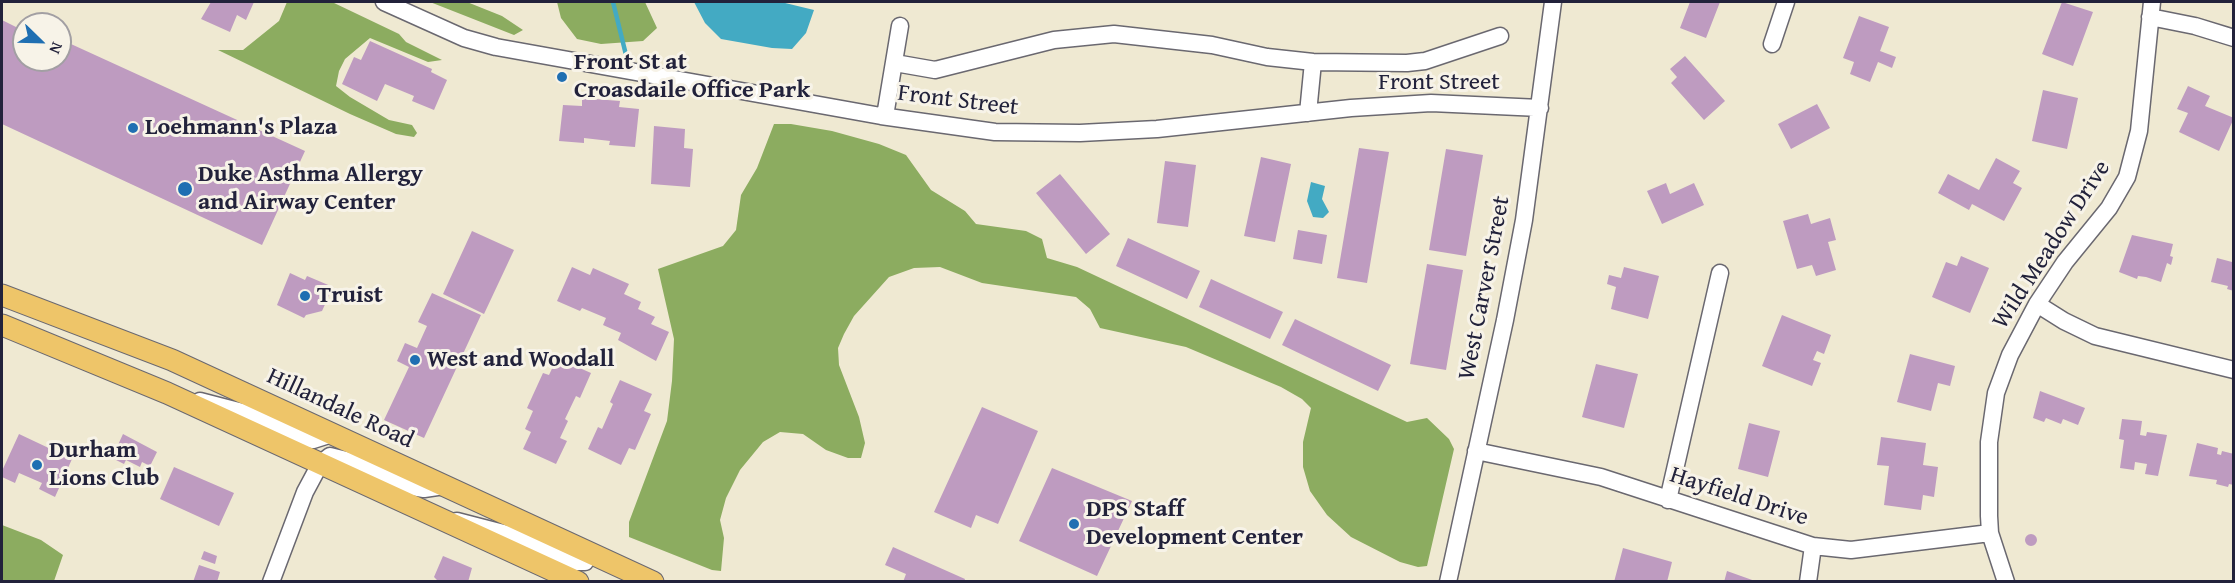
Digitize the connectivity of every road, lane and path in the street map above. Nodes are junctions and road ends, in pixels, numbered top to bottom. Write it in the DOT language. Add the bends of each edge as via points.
graph roads {
  1 [pos="384,2"];
  2 [pos="1553,2"];
  3 [pos="1786,2"];
  4 [pos="2151,9"];
  5 [pos="900,26"];
  6 [pos="1500,36"];
  7 [pos="2234,38"];
  8 [pos="1772,44"];
  9 [pos="1313,62"];
  10 [pos="895,63"];
  11 [pos="1540,108"];
  12 [pos="1308,113"];
  13 [pos="885,116"];
  14 [pos="1720,273"];
  15 [pos="2,295"];
  16 [pos="2037,304"];
  17 [pos="2,325"];
  18 [pos="2234,370"];
  19 [pos="167,393"];
  20 [pos="332,434"];
  21 [pos="1476,451"];
  22 [pos="320,464"];
  23 [pos="444,486"];
  24 [pos="1668,500"];
  25 [pos="436,516"];
  26 [pos="1990,533"];
  27 [pos="1814,546"];
  28 [pos="590,553"];
  29 [pos="271,582"];
  30 [pos="578,582"];
  31 [pos="652,582"];
  32 [pos="1448,582"];
  33 [pos="1808,582"];
  34 [pos="2006,582"];
  1 -- 13 [label="street, Front Street" via="454,34 496,47"];
  2 -- 11 [label="street, West Carver Street"];
  3 -- 8 [label="street"];
  4 -- 7 [label="street"];
  4 -- 16 [label="street, Wild Meadow Drive" via="2139,131 2127,177 2109,208"];
  5 -- 10 [label="street"];
  6 -- 9 [label="street" via="1416,62"];
  9 -- 10 [label="street" via="1114,34 1054,40 935,70"];
  9 -- 12 [label="street"];
  10 -- 13 [label="street"];
  11 -- 12 [label="street, Front Street" via="1431,103"];
  11 -- 21 [label="street, West Carver Street" via="1522,232"];
  12 -- 13 [label="street, Front Street" via="1168,129 1080,133 995,132"];
  14 -- 24 [label="street"];
  15 -- 20 [label="main road, Hillandale Road" via="172,360"];
  16 -- 18 [label="street" via="2095,336"];
  16 -- 26 [label="street, Wild Meadow Drive" via="2010,355 1996,393 1989,452"];
  17 -- 19 [label="main road"];
  19 -- 20 [label="street" via="250,414 305,439"];
  19 -- 22 [label="main road"];
  20 -- 23 [label="main road, Hillandale Road"];
  21 -- 24 [label="street, Hayfield Drive" via="1578,470"];
  21 -- 32 [label="street, West Carver Street"];
  22 -- 23 [label="street" via="330,456 339,457 401,485 424,489"];
  22 -- 25 [label="main road"];
  22 -- 29 [label="street" via="305,492"];
  23 -- 28 [label="main road, Hillandale Road"];
  24 -- 27 [label="street, Hayfield Drive"];
  25 -- 28 [label="street" via="488,527 571,562 585,562"];
  25 -- 30 [label="main road"];
  26 -- 27 [label="street, Hayfield Drive" via="1851,550"];
  26 -- 34 [label="street, Wild Meadow Drive"];
  27 -- 33 [label="street"];
  28 -- 31 [label="main road, Hillandale Road"];
}
